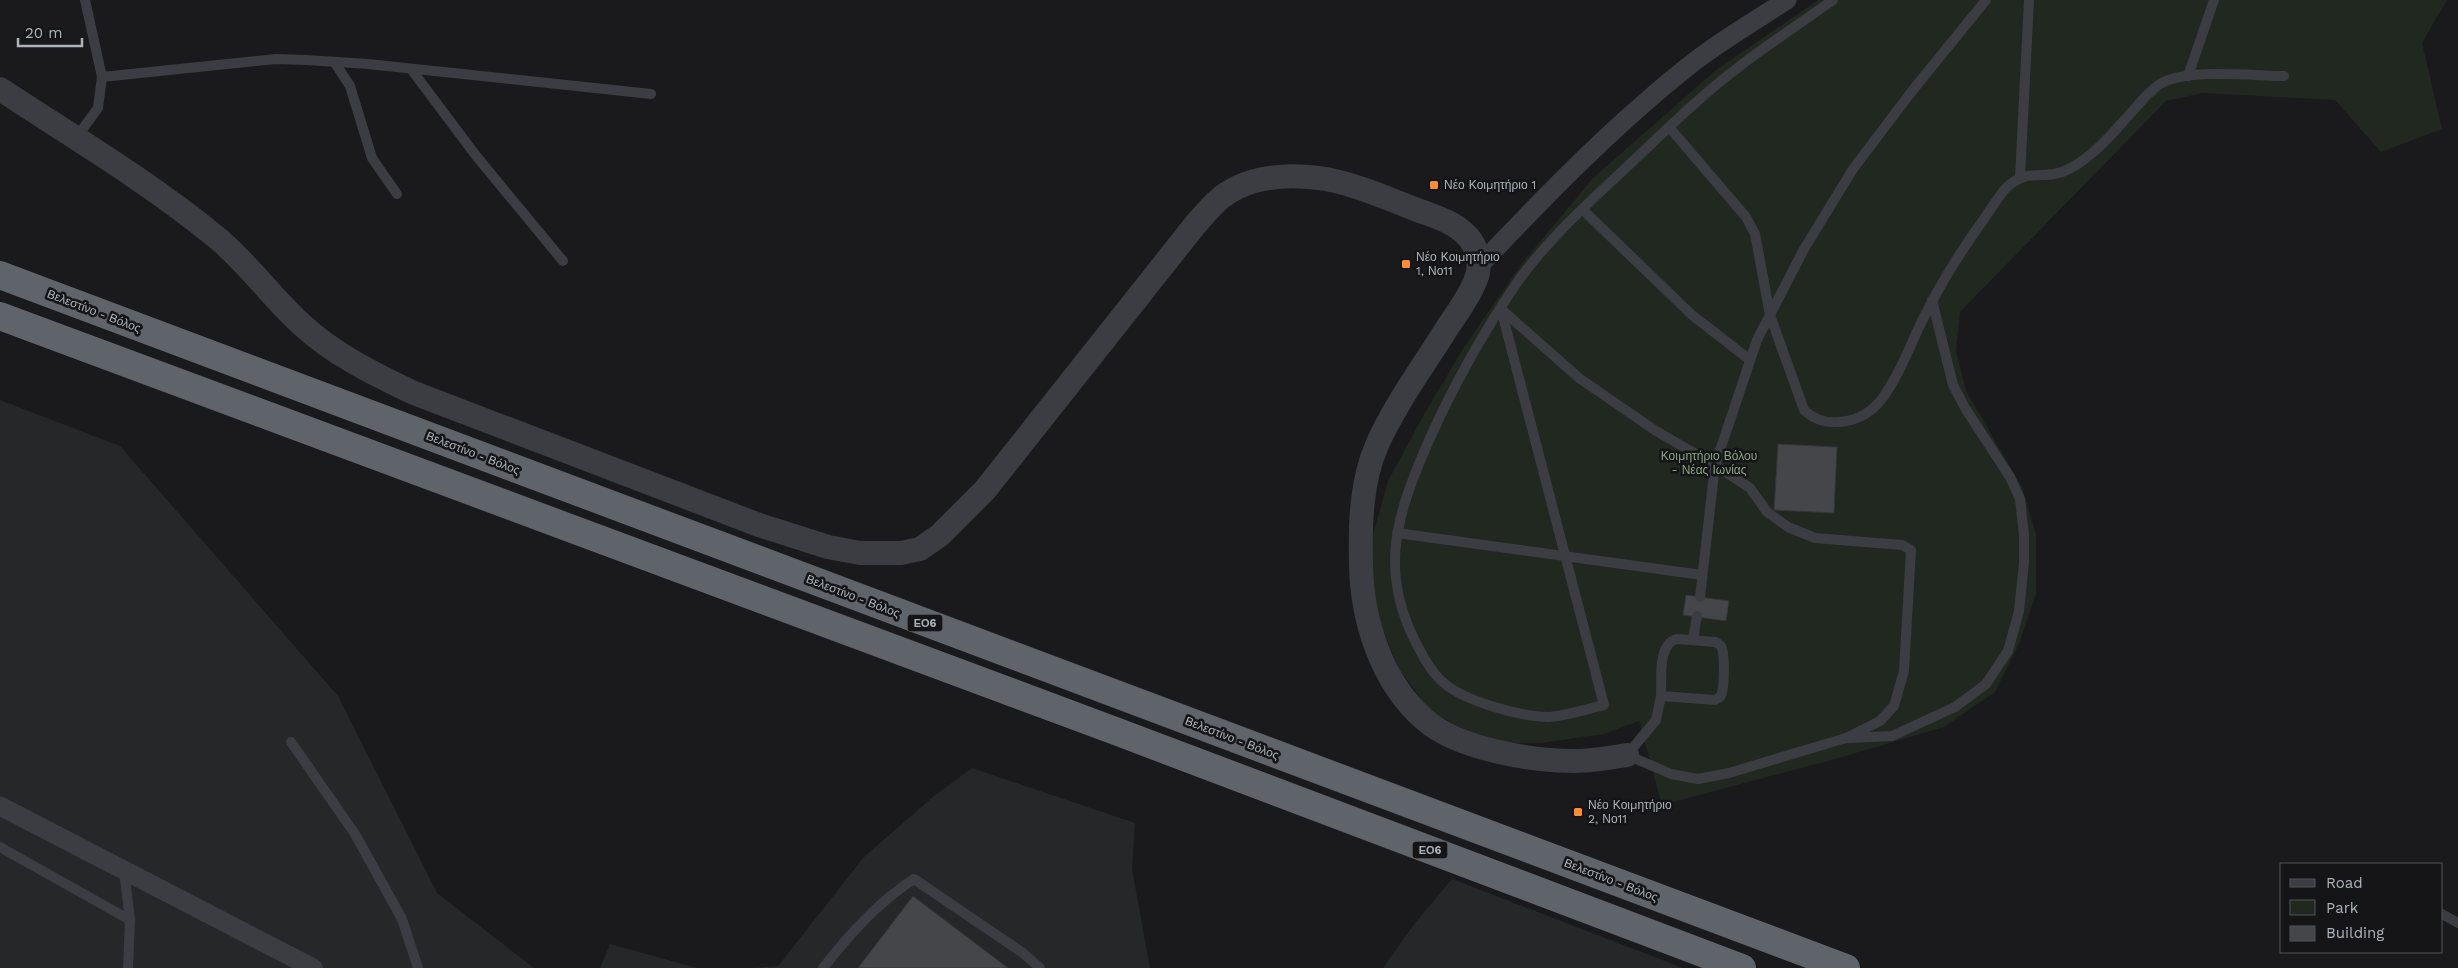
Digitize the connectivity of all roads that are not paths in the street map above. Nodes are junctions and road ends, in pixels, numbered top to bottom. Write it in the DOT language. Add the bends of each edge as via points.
graph roads {
  1 [pos="85,0"];
  2 [pos="1787,0"];
  3 [pos="1833,0"];
  4 [pos="1986,0"];
  5 [pos="2029,0"];
  6 [pos="2214,0"];
  7 [pos="336,63"];
  8 [pos="411,69"];
  9 [pos="2188,76"];
  10 [pos="2284,76"];
  11 [pos="102,77"];
  12 [pos="0,89"];
  13 [pos="651,94"];
  14 [pos="1669,127"];
  15 [pos="75,138"];
  16 [pos="2020,177"];
  17 [pos="397,194"];
  18 [pos="1582,209"];
  19 [pos="563,261"];
  20 [pos="1479,266"];
  21 [pos="0,275"];
  22 [pos="1932,300"];
  23 [pos="1501,309"];
  24 [pos="1770,315"];
  25 [pos="0,316"];
  26 [pos="1750,360"];
  27 [pos="1715,465"];
  28 [pos="1397,533"];
  29 [pos="1564,555"];
  30 [pos="1702,575"];
  31 [pos="1700,597"];
  32 [pos="1697,616"];
  33 [pos="1693,639"];
  34 [pos="1661,696"];
  35 [pos="1846,738"];
  36 [pos="291,742"];
  37 [pos="1627,755"];
  38 [pos="0,806"];
  39 [pos="0,847"];
  40 [pos="124,870"];
  41 [pos="2443,915"];
  42 [pos="130,920"];
  43 [pos="2458,923"];
  44 [pos="1729,966"];
  45 [pos="128,968"];
  46 [pos="313,968"];
  47 [pos="418,968"];
  48 [pos="823,968"];
  49 [pos="1040,968"];
  50 [pos="1846,968"];
  1 -- 11 [label="lane"];
  2 -- 20 [label="street" via="1696,61 1642,106 1546,196"];
  3 -- 14 [label="lane" via="1738,67"];
  4 -- 24 [label="lane" via="1853,169 1804,249"];
  5 -- 16 [label="lane"];
  6 -- 9 [label="lane"];
  7 -- 8 [label="lane"];
  7 -- 11 [label="lane" via="276,59"];
  7 -- 17 [label="lane" via="350,86 372,158"];
  8 -- 13 [label="lane"];
  8 -- 19 [label="lane" via="477,157"];
  9 -- 10 [label="lane"];
  9 -- 16 [label="lane" via="2160,84 2084,161 2054,175"];
  11 -- 15 [label="lane" via="98,108"];
  12 -- 15 [label="street"];
  14 -- 18 [label="lane"];
  14 -- 24 [label="lane" via="1735,202 1755,234"];
  15 -- 20 [label="street" via="217,238 301,324 336,352 379,376 414,393 759,525 828,547 860,553 901,553 920,549 961,516 1069,387 1195,225 1218,200 1240,187 1262,179 1300,176 1360,188 1458,228 1471,240"];
  16 -- 22 [label="lane" via="2005,189"];
  18 -- 23 [label="lane" via="1517,283"];
  18 -- 26 [label="lane" via="1692,315"];
  20 -- 37 [label="street" via="1475,282 1378,444 1369,467 1360,535 1362,595 1368,622 1377,650 1395,685 1425,720 1453,737 1492,749 1556,761"];
  21 -- 50 [label="highway, Βελεστίνο - Βόλος / ΕΟ6"];
  22 -- 24 [label="lane" via="1880,400 1861,416 1830,423 1811,417 1804,410"];
  22 -- 35 [label="lane" via="1953,385 1964,408 2010,477 2020,499 2024,562 2019,611 2008,651 1986,684 1955,707 1892,736"];
  23 -- 27 [label="lane" via="1578,378 1656,431"];
  23 -- 28 [label="lane" via="1439,419 1406,500"];
  23 -- 29 [label="lane"];
  24 -- 26 [label="lane"];
  25 -- 44 [label="highway, ΕΟ6"];
  26 -- 27 [label="lane"];
  27 -- 30 [label="lane"];
  27 -- 35 [label="lane" via="1750,488 1766,512 1788,527 1815,538 1902,545 1912,550 1904,671 1894,706 1880,721"];
  28 -- 29 [label="lane"];
  28 -- 29 [label="lane" via="1394,561 1397,598 1414,640 1432,672 1449,688 1522,714 1549,717 1604,705"];
  29 -- 30 [label="lane"];
  30 -- 31 [label="lane"];
  32 -- 33 [label="lane"];
  33 -- 34 [label="lane" via="1677,639 1667,644"];
  33 -- 34 [label="lane" via="1715,642 1722,647 1722,694 1715,700"];
  34 -- 37 [label="lane" via="1656,720"];
  35 -- 37 [label="lane" via="1698,779 1670,774"];
  36 -- 47 [label="lane" via="355,834 402,919"];
  38 -- 40 [label="street"];
  39 -- 42 [label="lane"];
  40 -- 42 [label="lane"];
  40 -- 46 [label="street"];
  41 -- 43 [label="lane"];
  42 -- 45 [label="lane"];
  48 -- 49 [label="lane" via="892,892 914,879"];
}
